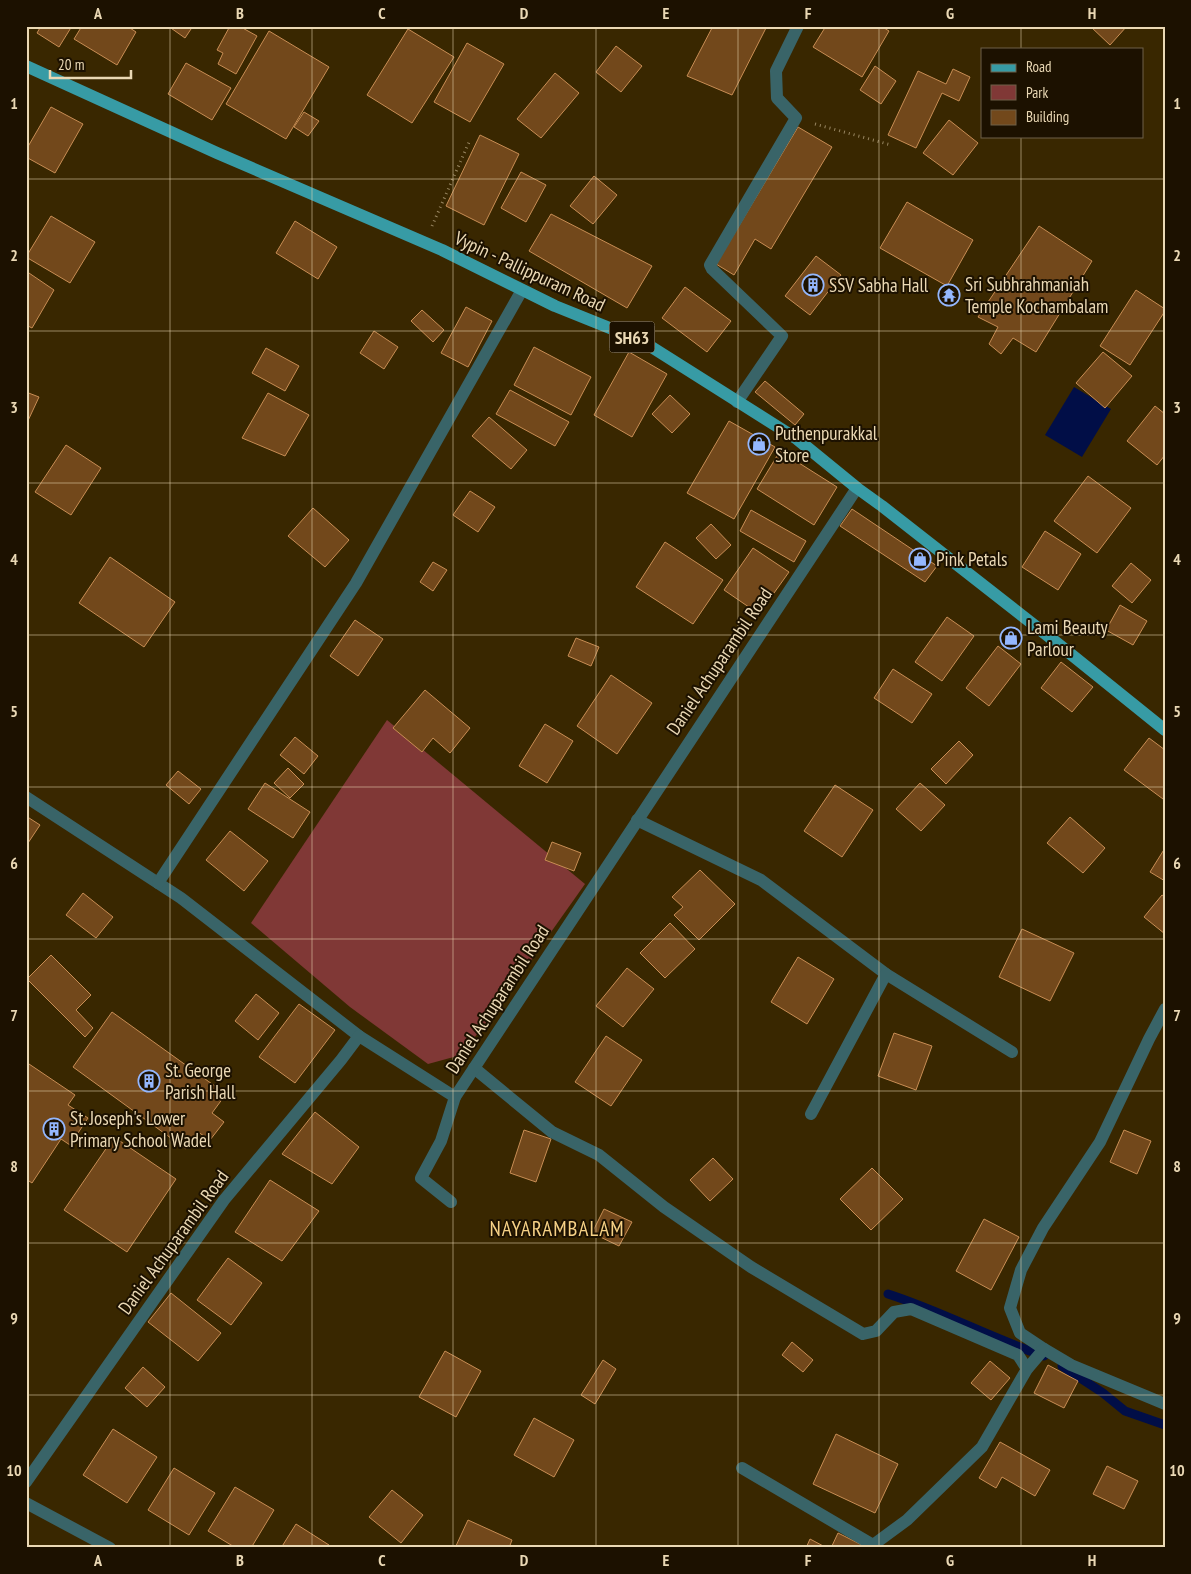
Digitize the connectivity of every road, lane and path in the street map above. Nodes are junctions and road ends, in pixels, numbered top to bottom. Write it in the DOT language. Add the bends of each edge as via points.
graph roads {
  1 [pos="798,26"];
  2 [pos="26,66"];
  3 [pos="796,118"];
  4 [pos="470,140"];
  5 [pos="891,145"];
  6 [pos="425,242"];
  7 [pos="522,290"];
  8 [pos="737,402"];
  9 [pos="857,488"];
  10 [pos="1165,730"];
  11 [pos="26,797"];
  12 [pos="637,820"];
  13 [pos="158,882"];
  14 [pos="886,974"];
  15 [pos="1165,1009"];
  16 [pos="359,1036"];
  17 [pos="1012,1052"];
  18 [pos="474,1068"];
  19 [pos="455,1097"];
  20 [pos="811,1114"];
  21 [pos="451,1202"];
  22 [pos="1043,1350"];
  23 [pos="1027,1369"];
  24 [pos="1165,1404"];
  25 [pos="742,1468"];
  26 [pos="26,1482"];
  27 [pos="26,1502"];
  28 [pos="872,1546"];
  29 [pos="110,1548"];
  1 -- 3 [label="street" via="776,71 777,98"];
  2 -- 6 [label="main road, Vypin - Pallippuram Road / SH63" via="217,153"];
  3 -- 5 [label="path"];
  3 -- 8 [label="street" via="710,265 782,336"];
  4 -- 6 [label="path"];
  6 -- 7 [label="main road, Vypin - Pallippuram Road / SH63"];
  7 -- 8 [label="main road, Vypin - Pallippuram Road / SH63" via="642,341"];
  7 -- 13 [label="street" via="356,583"];
  8 -- 9 [label="main road, Vypin - Pallippuram Road / SH63" via="797,439"];
  9 -- 10 [label="main road, Vypin - Pallippuram Road / SH63"];
  9 -- 12 [label="street, Daniel Achuparambil Road"];
  11 -- 13 [label="street"];
  12 -- 14 [label="street" via="761,880"];
  12 -- 18 [label="street, Daniel Achuparambil Road"];
  13 -- 16 [label="street"];
  14 -- 17 [label="street"];
  14 -- 20 [label="street"];
  15 -- 22 [label="street" via="1100,1142 1042,1228 1021,1270 1010,1308 1020,1333"];
  16 -- 19 [label="street, Daniel Achuparambil Road"];
  16 -- 26 [label="street, Daniel Achuparambil Road" via="224,1200"];
  18 -- 19 [label="street, Daniel Achuparambil Road"];
  18 -- 23 [label="street" via="552,1132 599,1155 664,1207 751,1267 863,1334 876,1331 894,1312 912,1309 1018,1355"];
  19 -- 21 [label="street" via="441,1142 421,1178"];
  22 -- 23 [label="street"];
  22 -- 24 [label="street"];
  23 -- 28 [label="street" via="982,1447 907,1520"];
  25 -- 28 [label="street"];
  27 -- 29 [label="street"];
}
